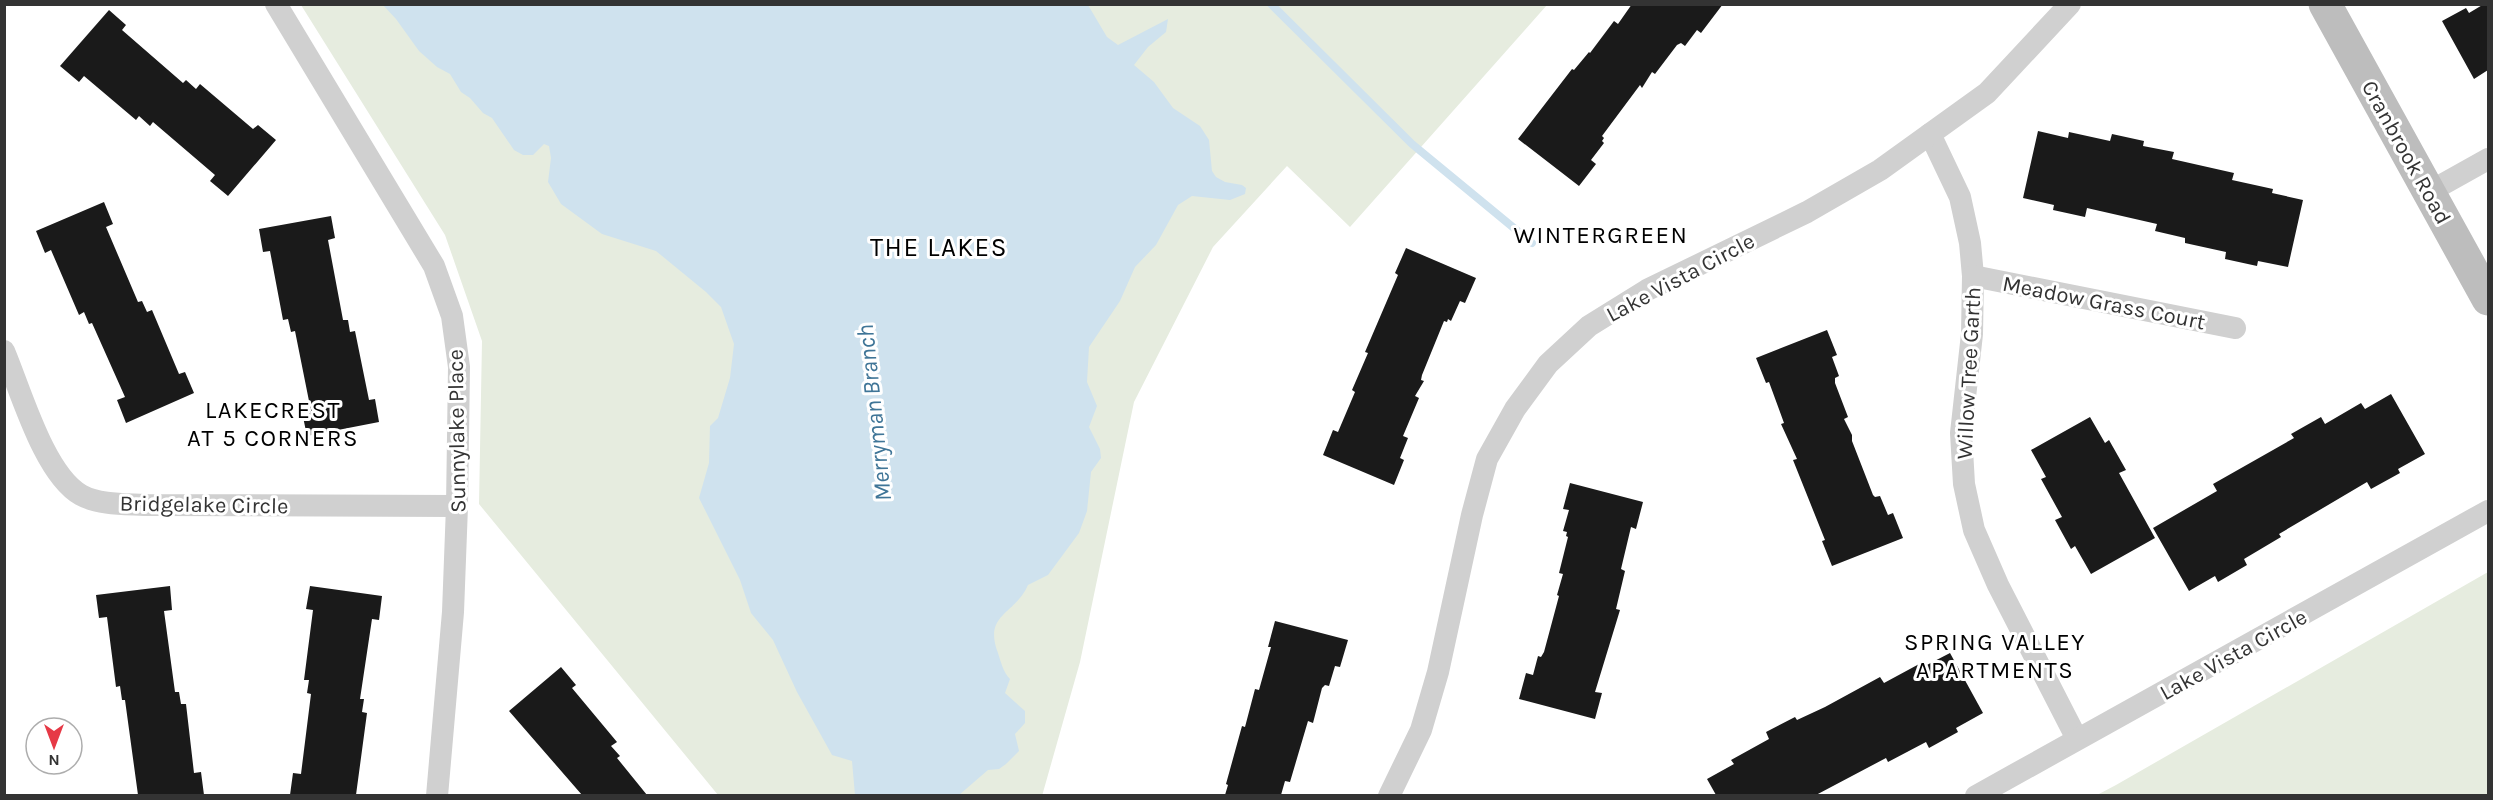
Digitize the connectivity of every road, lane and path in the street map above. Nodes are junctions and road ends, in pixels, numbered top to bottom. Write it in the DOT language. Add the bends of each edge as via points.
graph roads {
  1 [pos="276,4"];
  2 [pos="2070,4"];
  3 [pos="2325,4"];
  4 [pos="1930,134"];
  5 [pos="2488,159"];
  6 [pos="2429,192"];
  7 [pos="1973,276"];
  8 [pos="2488,299"];
  9 [pos="2235,327"];
  10 [pos="4,351"];
  11 [pos="458,506"];
  12 [pos="2488,511"];
  13 [pos="2077,739"];
  14 [pos="437,795"];
  15 [pos="1389,795"];
  16 [pos="1976,795"];
  1 -- 11 [label="street, Sunnylake Place" via="434,266 452,316 459,367"];
  2 -- 4 [label="street, Lake Vista Circle" via="1987,93"];
  3 -- 6 [label="street, Cranbrook Road"];
  4 -- 7 [label="street, Willow Tree Garth" via="1960,197"];
  4 -- 15 [label="street, Lake Vista Circle" via="1880,170 1807,212 1647,290 1589,326 1548,364 1515,409 1487,459 1435,682 1420,730"];
  5 -- 6 [label="street"];
  6 -- 8 [label="street, Cranbrook Road"];
  7 -- 9 [label="street, Meadow Grass Court"];
  7 -- 13 [label="street, Willow Tree Garth" via="1972,334 1961,433 1964,484 1974,530"];
  10 -- 11 [label="street, Bridgelake Circle" via="49,459 64,482 82,496 144,505"];
  11 -- 14 [label="street, Sunnylake Place"];
  12 -- 13 [label="street, Lake Vista Circle"];
  13 -- 16 [label="street, Lake Vista Circle"];
}
